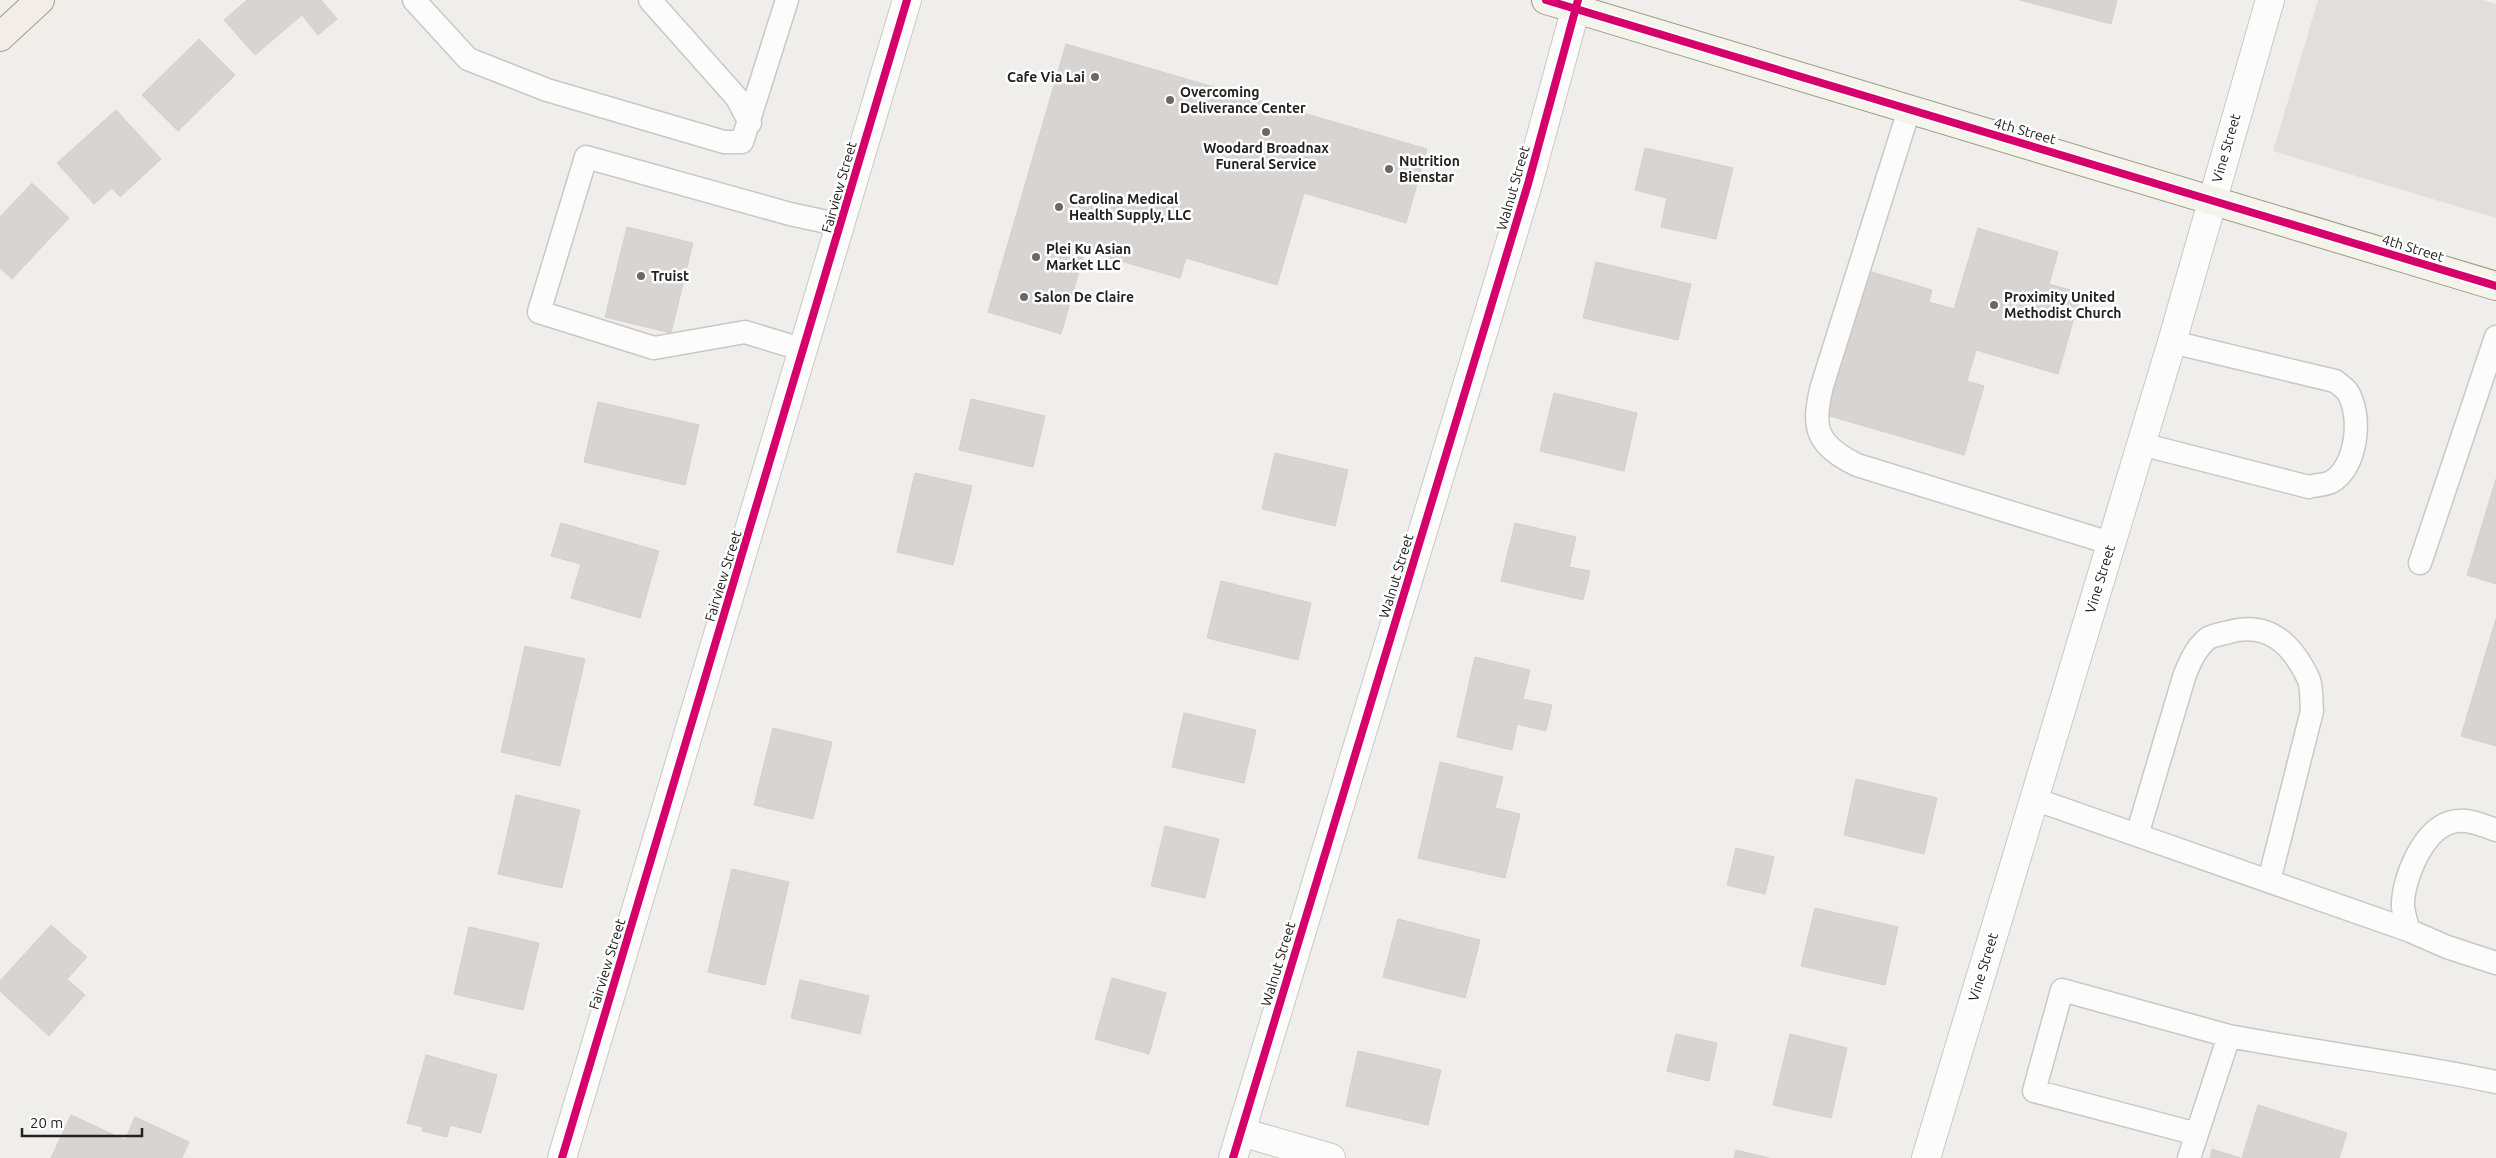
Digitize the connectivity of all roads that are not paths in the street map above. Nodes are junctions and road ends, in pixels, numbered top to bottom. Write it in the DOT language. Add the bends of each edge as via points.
graph roads {
  1 [pos="40,0"];
  2 [pos="414,0"];
  3 [pos="650,0"];
  4 [pos="787,0"];
  5 [pos="907,0"];
  6 [pos="1546,0"];
  7 [pos="2270,0"];
  8 [pos="1577,5"];
  9 [pos="0,37"];
  10 [pos="1909,110"];
  11 [pos="750,123"];
  12 [pos="2211,199"];
  13 [pos="841,225"];
  14 [pos="2496,286"];
  15 [pos="2496,337"];
  16 [pos="2172,342"];
  17 [pos="804,350"];
  18 [pos="2141,444"];
  19 [pos="2110,543"];
  20 [pos="2420,562"];
  21 [pos="2034,799"];
  22 [pos="2496,830"];
  23 [pos="2137,835"];
  24 [pos="2269,881"];
  25 [pos="2408,930"];
  26 [pos="2496,963"];
  27 [pos="2228,1036"];
  28 [pos="2496,1082"];
  29 [pos="1241,1132"];
  30 [pos="2197,1134"];
  31 [pos="562,1158"];
  32 [pos="1233,1158"];
  33 [pos="1331,1158"];
  34 [pos="1926,1158"];
  35 [pos="2189,1158"];
  1 -- 9 [label="main road"];
  2 -- 11 [label="lane" via="468,59 547,90 724,142 742,142"];
  3 -- 11 [label="lane" via="737,98"];
  4 -- 11 [label="lane"];
  5 -- 13 [label="street, Fairview Street"];
  6 -- 8 [label="street, 4th Street"];
  7 -- 12 [label="street, Vine Street"];
  8 -- 10 [label="street, 4th Street"];
  8 -- 29 [label="street, Walnut Street" via="1528,184"];
  10 -- 12 [label="street, 4th Street"];
  10 -- 19 [label="lane" via="1822,386 1816,408 1816,427 1834,453 1857,465"];
  12 -- 14 [label="street, 4th Street"];
  12 -- 16 [label="street, Vine Street"];
  13 -- 17 [label="street, Fairview Street"];
  13 -- 17 [label="lane" via="790,214 586,157 539,312 654,348 745,332"];
  15 -- 20 [label="lane"];
  16 -- 18 [label="street, Vine Street"];
  16 -- 18 [label="lane" via="2335,381 2347,392 2354,414 2356,437 2352,454 2344,472 2330,483 2309,487"];
  17 -- 31 [label="street, Fairview Street"];
  18 -- 19 [label="street, Vine Street"];
  19 -- 21 [label="street, Vine Street"];
  21 -- 23 [label="lane"];
  21 -- 34 [label="street, Vine Street"];
  22 -- 25 [label="lane" via="2470,820 2451,822 2434,831 2416,855 2407,883 2403,907"];
  23 -- 24 [label="lane"];
  23 -- 24 [label="lane" via="2193,656 2208,638 2245,628 2265,630 2286,645 2297,659 2310,682 2312,711"];
  24 -- 25 [label="lane"];
  25 -- 26 [label="lane"];
  27 -- 28 [label="lane" via="2437,1069"];
  27 -- 30 [label="lane"];
  27 -- 30 [label="lane" via="2062,990 2034,1091"];
  29 -- 32 [label="street, Walnut Street"];
  29 -- 33 [label="street"];
  30 -- 35 [label="lane"];
}
